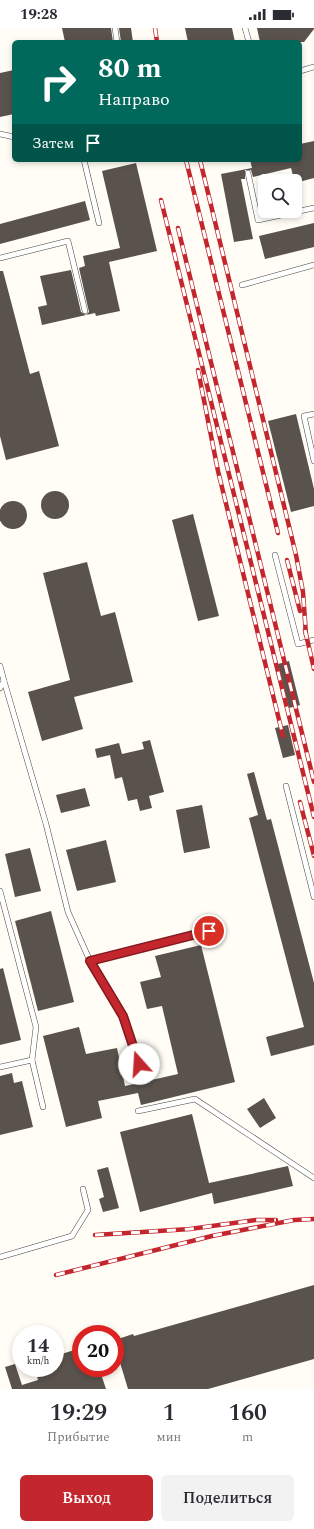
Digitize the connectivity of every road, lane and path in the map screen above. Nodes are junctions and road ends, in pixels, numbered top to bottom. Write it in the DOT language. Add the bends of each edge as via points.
graph roads {
  1 [pos="115,28"];
  2 [pos="246,28"];
  3 [pos="117,40"];
  4 [pos="249,40"];
  5 [pos="314,67"];
  6 [pos="302,70"];
  7 [pos="0,134"];
  8 [pos="12,137"];
  9 [pos="85,162"];
  10 [pos="248,173"];
  11 [pos="314,208"];
  12 [pos="100,223"];
  13 [pos="0,258"];
  14 [pos="314,265"];
  15 [pos="242,284"];
  16 [pos="85,311"];
  17 [pos="314,414"];
  18 [pos="314,461"];
  19 [pos="275,555"];
  20 [pos="314,640"];
  21 [pos="0,666"];
  22 [pos="4,681"];
  23 [pos="0,688"];
  24 [pos="286,786"];
  25 [pos="0,893"];
  26 [pos="314,897"];
  27 [pos="209,931"];
  28 [pos="90,961"];
  29 [pos="32,1060"];
  30 [pos="139,1064"];
  31 [pos="0,1067"];
  32 [pos="43,1107"];
  33 [pos="138,1111"];
  34 [pos="314,1178"];
  35 [pos="83,1189"];
  36 [pos="0,1257"];
  1 -- 3 [label="lane"];
  2 -- 4 [label="lane"];
  5 -- 6 [label="lane"];
  7 -- 8 [label="lane"];
  9 -- 12 [label="lane"];
  10 -- 11 [label="lane" via="258,220"];
  13 -- 16 [label="lane" via="68,241"];
  14 -- 15 [label="lane"];
  17 -- 18 [label="lane" via="304,416"];
  19 -- 20 [label="lane" via="298,644"];
  21 -- 22 [label="lane"];
  22 -- 23 [label="lane"];
  22 -- 28 [label="lane" via="46,824 68,912"];
  24 -- 26 [label="lane"];
  25 -- 29 [label="lane" via="36,1027"];
  27 -- 28 [label="lane"];
  28 -- 30 [label="lane" via="123,1016"];
  29 -- 31 [label="lane"];
  29 -- 32 [label="lane"];
  33 -- 34 [label="lane" via="195,1099"];
  35 -- 36 [label="lane" via="88,1210 72,1236"];
}
